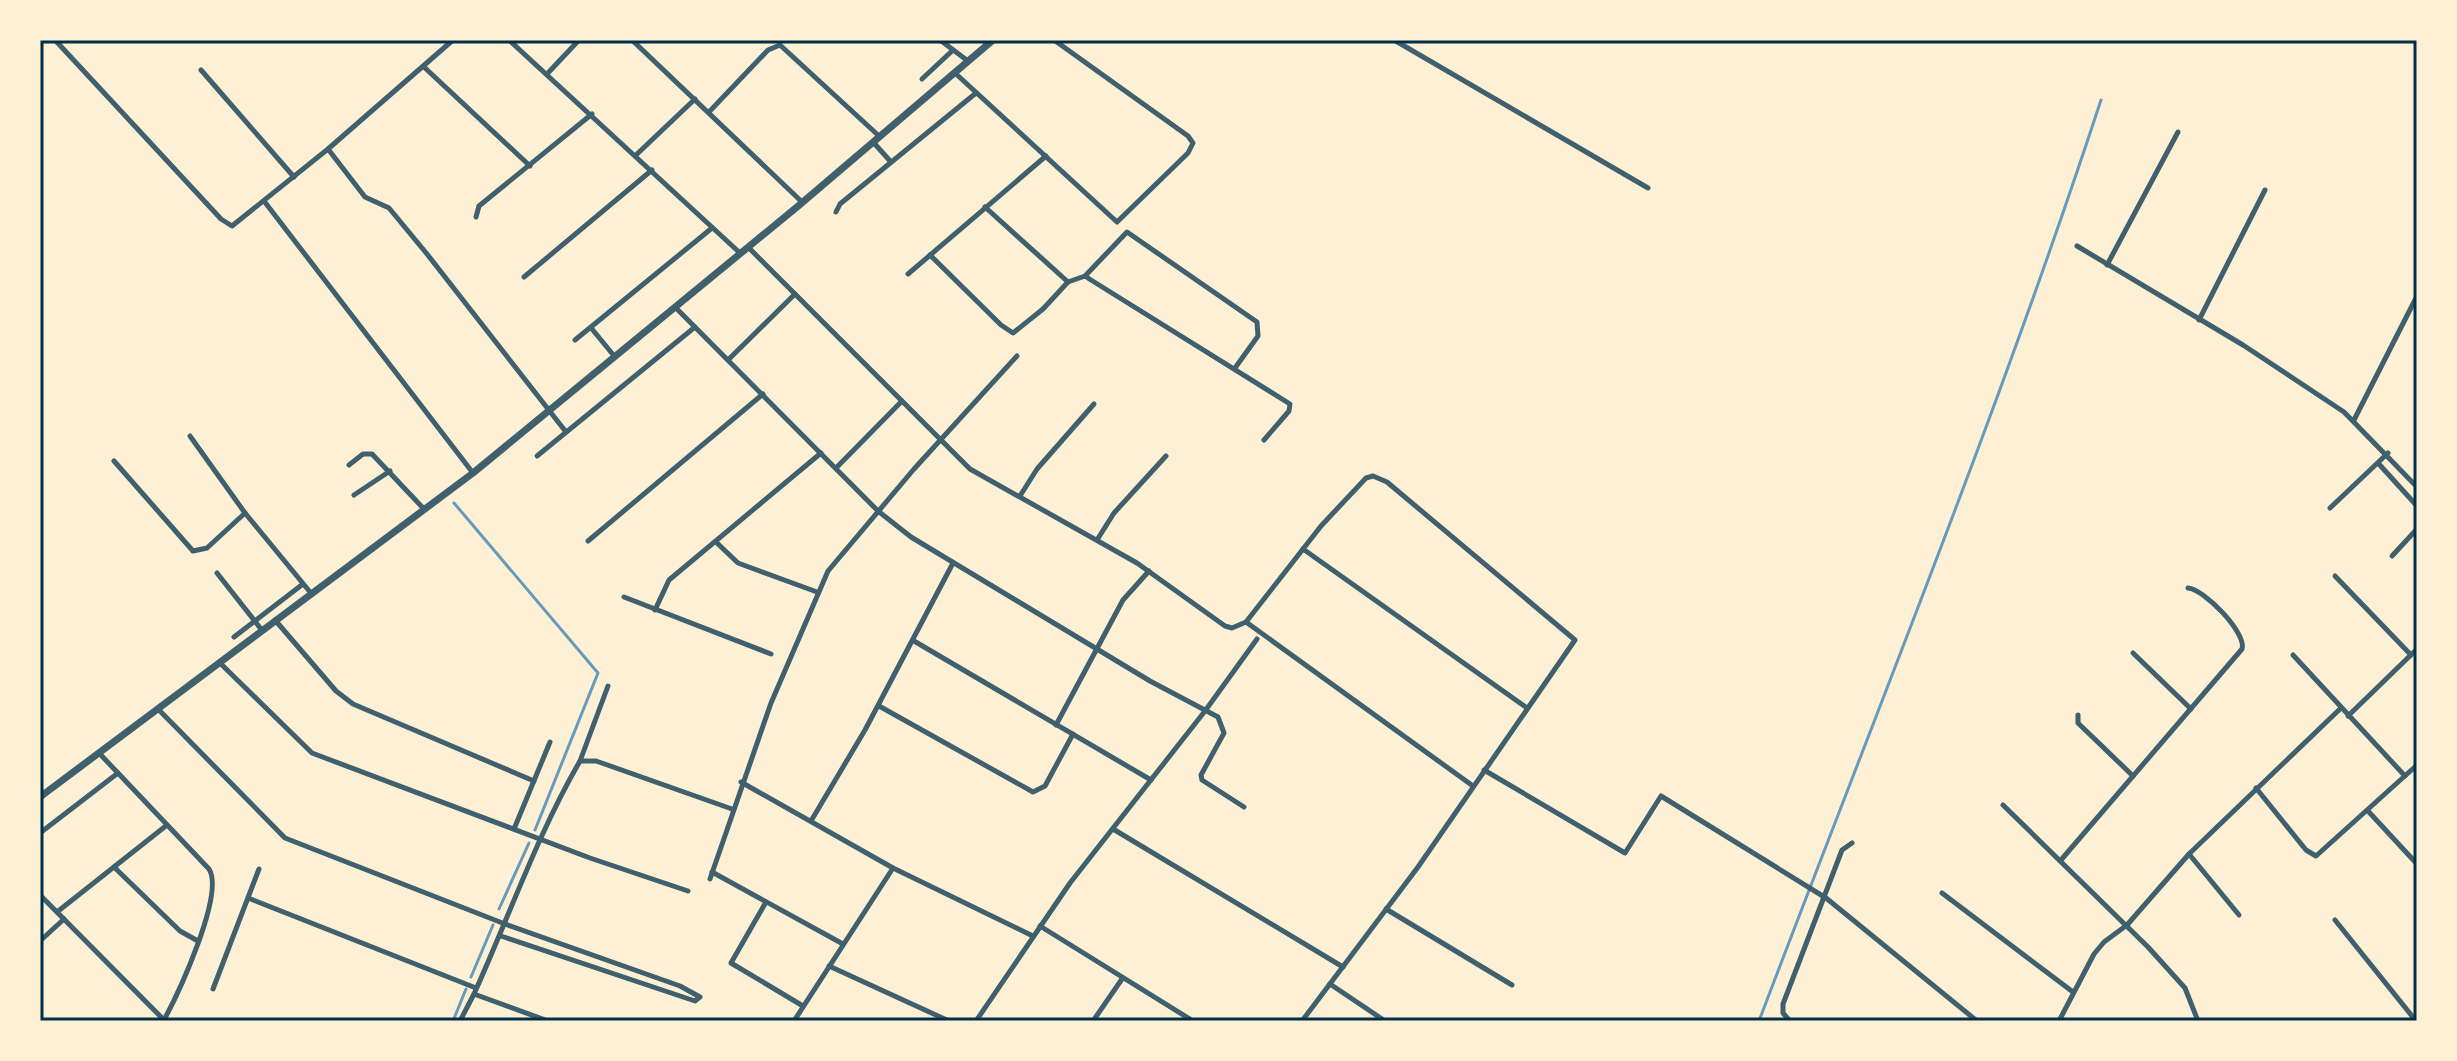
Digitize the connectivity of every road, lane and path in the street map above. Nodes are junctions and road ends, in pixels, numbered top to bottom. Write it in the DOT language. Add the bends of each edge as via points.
graph roads {
  1 [pos="55,40"];
  2 [pos="453,40"];
  3 [pos="509,40"];
  4 [pos="579,40"];
  5 [pos="632,40"];
  6 [pos="940,40"];
  7 [pos="993,40"];
  8 [pos="1054,40"];
  9 [pos="1394,40"];
  10 [pos="949,42"];
  11 [pos="953,50"];
  12 [pos="968,61"];
  13 [pos="424,67"];
  14 [pos="201,70"];
  15 [pos="955,73"];
  16 [pos="547,74"];
  17 [pos="922,79"];
  18 [pos="976,93"];
  19 [pos="695,99"];
  20 [pos="709,112"];
  21 [pos="592,114"];
  22 [pos="2178,132"];
  23 [pos="876,139"];
  24 [pos="328,149"];
  25 [pos="636,155"];
  26 [pos="1046,156"];
  27 [pos="892,162"];
  28 [pos="530,166"];
  29 [pos="652,170"];
  30 [pos="294,177"];
  31 [pos="1648,188"];
  32 [pos="2265,190"];
  33 [pos="264,201"];
  34 [pos="803,202"];
  35 [pos="985,207"];
  36 [pos="836,212"];
  37 [pos="476,217"];
  38 [pos="712,228"];
  39 [pos="2077,246"];
  40 [pos="748,247"];
  41 [pos="740,253"];
  42 [pos="930,255"];
  43 [pos="2107,265"];
  44 [pos="908,274"];
  45 [pos="1085,276"];
  46 [pos="524,277"];
  47 [pos="1068,282"];
  48 [pos="795,294"];
  49 [pos="2417,296"];
  50 [pos="675,307"];
  51 [pos="2199,320"];
  52 [pos="695,327"];
  53 [pos="592,329"];
  54 [pos="575,340"];
  55 [pos="1017,356"];
  56 [pos="615,357"];
  57 [pos="728,360"];
  58 [pos="1235,368"];
  59 [pos="763,394"];
  60 [pos="902,401"];
  61 [pos="1094,404"];
  62 [pos="550,411"];
  63 [pos="2354,420"];
  64 [pos="566,432"];
  65 [pos="190,436"];
  66 [pos="940,440"];
  67 [pos="1264,440"];
  68 [pos="821,453"];
  69 [pos="2388,453"];
  70 [pos="537,456"];
  71 [pos="1166,456"];
  72 [pos="114,461"];
  73 [pos="2378,463"];
  74 [pos="349,465"];
  75 [pos="836,468"];
  76 [pos="390,471"];
  77 [pos="473,473"];
  78 [pos="2416,483"];
  79 [pos="354,495"];
  80 [pos="1020,496"];
  81 [pos="2417,506"];
  82 [pos="2330,508"];
  83 [pos="424,509"];
  84 [pos="878,511"];
  85 [pos="245,513"];
  86 [pos="2417,529"];
  87 [pos="1097,540"];
  88 [pos="588,541"];
  89 [pos="716,542"];
  90 [pos="1303,549"];
  91 [pos="2392,556"];
  92 [pos="953,563"];
  93 [pos="1149,571"];
  94 [pos="217,573"];
  95 [pos="2335,576"];
  96 [pos="303,584"];
  97 [pos="2188,588"];
  98 [pos="310,592"];
  99 [pos="817,593"];
  100 [pos="624,597"];
  101 [pos="655,610"];
  102 [pos="274,619"];
  103 [pos="254,620"];
  104 [pos="1246,622"];
  105 [pos="261,629"];
  106 [pos="234,637"];
  107 [pos="1257,639"];
  108 [pos="913,641"];
  109 [pos="1097,649"];
  110 [pos="2417,649"];
  111 [pos="2133,653"];
  112 [pos="771,654"];
  113 [pos="2293,655"];
  114 [pos="2411,655"];
  115 [pos="218,662"];
  116 [pos="608,686"];
  117 [pos="879,706"];
  118 [pos="1527,708"];
  119 [pos="2341,708"];
  120 [pos="158,709"];
  121 [pos="2191,709"];
  122 [pos="1205,711"];
  123 [pos="2078,715"];
  124 [pos="2348,716"];
  125 [pos="1056,725"];
  126 [pos="1073,734"];
  127 [pos="550,742"];
  128 [pos="99,753"];
  129 [pos="580,761"];
  130 [pos="2417,765"];
  131 [pos="1484,770"];
  132 [pos="118,773"];
  133 [pos="2133,776"];
  134 [pos="2405,776"];
  135 [pos="1151,780"];
  136 [pos="534,781"];
  137 [pos="741,782"];
  138 [pos="1473,786"];
  139 [pos="2256,788"];
  140 [pos="40,797"];
  141 [pos="2003,805"];
  142 [pos="1244,807"];
  143 [pos="732,809"];
  144 [pos="2368,811"];
  145 [pos="811,821"];
  146 [pos="167,825"];
  147 [pos="514,829"];
  148 [pos="1113,829"];
  149 [pos="40,833"];
  150 [pos="541,839"];
  151 [pos="1852,843"];
  152 [pos="2189,854"];
  153 [pos="2061,860"];
  154 [pos="2417,864"];
  155 [pos="114,867"];
  156 [pos="893,868"];
  157 [pos="259,869"];
  158 [pos="688,891"];
  159 [pos="1942,893"];
  160 [pos="40,895"];
  161 [pos="248,898"];
  162 [pos="1826,898"];
  163 [pos="766,902"];
  164 [pos="1386,909"];
  165 [pos="57,912"];
  166 [pos="2239,915"];
  167 [pos="64,919"];
  168 [pos="2335,920"];
  169 [pos="505,924"];
  170 [pos="2127,925"];
  171 [pos="1040,926"];
  172 [pos="501,936"];
  173 [pos="1033,936"];
  174 [pos="40,941"];
  175 [pos="198,941"];
  176 [pos="843,944"];
  177 [pos="829,966"];
  178 [pos="1343,967"];
  179 [pos="1122,979"];
  180 [pos="1330,984"];
  181 [pos="1512,985"];
  182 [pos="213,989"];
  183 [pos="475,991"];
  184 [pos="2073,992"];
  185 [pos="803,1006"];
  186 [pos="164,1021"];
  187 [pos="460,1021"];
  188 [pos="548,1021"];
  189 [pos="794,1021"];
  190 [pos="949,1021"];
  191 [pos="976,1021"];
  192 [pos="1093,1021"];
  193 [pos="1193,1021"];
  194 [pos="1302,1021"];
  195 [pos="1385,1021"];
  196 [pos="1790,1021"];
  197 [pos="1977,1021"];
  198 [pos="2059,1021"];
  199 [pos="2198,1021"];
  200 [pos="2416,1021"];
  1 -- 33 [label="street" via="221,219 232,226"];
  2 -- 13 [label="street"];
  3 -- 16 [label="street"];
  4 -- 16 [label="street"];
  5 -- 19 [label="street"];
  6 -- 10 [label="street"];
  7 -- 12 [label="street"];
  8 -- 26 [label="street" via="1193,143 1117,222"];
  9 -- 31 [label="street"];
  10 -- 11 [label="street"];
  11 -- 12 [label="street"];
  11 -- 17 [label="street"];
  12 -- 15 [label="street"];
  13 -- 24 [label="street"];
  13 -- 28 [label="street"];
  14 -- 30 [label="street"];
  15 -- 18 [label="street"];
  15 -- 23 [label="street"];
  16 -- 21 [label="street"];
  18 -- 26 [label="street"];
  18 -- 27 [label="street"];
  19 -- 20 [label="street"];
  19 -- 25 [label="street"];
  20 -- 23 [label="street" via="768,50 780,45"];
  20 -- 34 [label="street"];
  21 -- 25 [label="street"];
  21 -- 28 [label="street"];
  22 -- 43 [label="street"];
  23 -- 27 [label="street"];
  23 -- 34 [label="street"];
  24 -- 30 [label="street"];
  24 -- 62 [label="street" via="365,197 389,208"];
  25 -- 29 [label="street"];
  26 -- 35 [label="street"];
  27 -- 36 [label="street"];
  28 -- 37 [label="street" via="479,206"];
  29 -- 38 [label="street"];
  29 -- 46 [label="street"];
  30 -- 33 [label="street"];
  32 -- 51 [label="street"];
  33 -- 77 [label="street"];
  34 -- 40 [label="street"];
  35 -- 42 [label="street"];
  35 -- 47 [label="street"];
  38 -- 41 [label="street"];
  38 -- 53 [label="street"];
  39 -- 43 [label="street"];
  40 -- 41 [label="street"];
  40 -- 48 [label="street"];
  41 -- 50 [label="street"];
  42 -- 44 [label="street"];
  42 -- 47 [label="street" via="1013,333"];
  43 -- 51 [label="street"];
  45 -- 47 [label="street"];
  45 -- 58 [label="street"];
  45 -- 58 [label="street" via="1127,232 1257,322 1258,336"];
  48 -- 57 [label="street"];
  48 -- 60 [label="street"];
  49 -- 63 [label="street"];
  50 -- 52 [label="street"];
  50 -- 56 [label="street"];
  51 -- 63 [label="street"];
  52 -- 57 [label="street"];
  52 -- 64 [label="street"];
  53 -- 54 [label="street"];
  53 -- 56 [label="street"];
  55 -- 66 [label="street"];
  56 -- 62 [label="street"];
  57 -- 59 [label="street"];
  58 -- 67 [label="street" via="1290,404"];
  59 -- 68 [label="street"];
  59 -- 88 [label="street"];
  60 -- 66 [label="street"];
  60 -- 75 [label="street"];
  61 -- 80 [label="street"];
  62 -- 64 [label="street"];
  62 -- 77 [label="street"];
  63 -- 69 [label="street"];
  64 -- 70 [label="street"];
  65 -- 85 [label="street"];
  66 -- 80 [label="street" via="970,469"];
  66 -- 84 [label="street"];
  68 -- 75 [label="street"];
  68 -- 89 [label="street"];
  69 -- 73 [label="street"];
  69 -- 78 [label="street"];
  71 -- 87 [label="street" via="1114,513"];
  72 -- 85 [label="street" via="193,551 207,548"];
  73 -- 81 [label="street"];
  73 -- 82 [label="street"];
  74 -- 76 [label="street" via="372,454"];
  75 -- 84 [label="street"];
  76 -- 79 [label="street"];
  76 -- 83 [label="street"];
  77 -- 83 [label="street"];
  80 -- 87 [label="street"];
  83 -- 98 [label="street"];
  84 -- 92 [label="street"];
  84 -- 99 [label="street" via="836,559"];
  85 -- 96 [label="street"];
  86 -- 91 [label="street"];
  87 -- 93 [label="street"];
  89 -- 99 [label="street" via="738,563"];
  89 -- 101 [label="street" via="669,580"];
  90 -- 104 [label="street"];
  90 -- 118 [label="street"];
  90 -- 118 [label="street" via="1366,478 1387,482 1575,640"];
  92 -- 108 [label="street"];
  92 -- 109 [label="street"];
  93 -- 104 [label="street" via="1225,626"];
  93 -- 109 [label="street" via="1123,600"];
  94 -- 103 [label="street"];
  95 -- 114 [label="street"];
  96 -- 98 [label="street"];
  96 -- 103 [label="street"];
  97 -- 121 [label="street" via="2198,590 2240,633 2242,649"];
  98 -- 102 [label="street"];
  99 -- 137 [label="street"];
  100 -- 101 [label="street"];
  101 -- 112 [label="street"];
  102 -- 105 [label="street"];
  102 -- 136 [label="street" via="353,704"];
  103 -- 105 [label="street"];
  103 -- 106 [label="street"];
  104 -- 138 [label="street"];
  105 -- 115 [label="street"];
  107 -- 122 [label="street"];
  108 -- 117 [label="street"];
  108 -- 125 [label="street"];
  109 -- 122 [label="street"];
  109 -- 125 [label="street"];
  110 -- 114 [label="street"];
  111 -- 121 [label="street"];
  113 -- 119 [label="street"];
  114 -- 124 [label="street"];
  115 -- 120 [label="street"];
  115 -- 147 [label="street" via="312,753"];
  116 -- 129 [label="street"];
  117 -- 126 [label="street" via="1033,792 1045,786"];
  117 -- 145 [label="street"];
  118 -- 131 [label="street"];
  119 -- 124 [label="street"];
  119 -- 139 [label="street"];
  120 -- 128 [label="street"];
  120 -- 169 [label="street" via="285,838"];
  121 -- 133 [label="street"];
  122 -- 135 [label="street"];
  122 -- 142 [label="street" via="1222,721 1224,733 1202,780"];
  123 -- 133 [label="street" via="2078,723"];
  124 -- 134 [label="street"];
  125 -- 126 [label="street"];
  126 -- 135 [label="street"];
  127 -- 136 [label="street"];
  128 -- 132 [label="street"];
  128 -- 140 [label="street"];
  129 -- 143 [label="street" via="596,761"];
  129 -- 150 [label="street"];
  130 -- 134 [label="street"];
  131 -- 138 [label="street"];
  131 -- 162 [label="street" via="1625,853 1661,796"];
  132 -- 146 [label="street"];
  132 -- 149 [label="street"];
  133 -- 153 [label="street"];
  134 -- 144 [label="street"];
  135 -- 148 [label="street"];
  136 -- 147 [label="street"];
  137 -- 143 [label="street"];
  137 -- 145 [label="street"];
  138 -- 164 [label="street"];
  139 -- 144 [label="street" via="2316,856"];
  139 -- 152 [label="street"];
  141 -- 153 [label="street"];
  143 -- 163 [label="street" via="711,876"];
  144 -- 154 [label="street"];
  145 -- 156 [label="street"];
  146 -- 155 [label="street"];
  146 -- 175 [label="street" via="212,874"];
  147 -- 150 [label="street"];
  148 -- 171 [label="street"];
  148 -- 178 [label="street"];
  150 -- 158 [label="street"];
  150 -- 169 [label="street"];
  151 -- 162 [label="street" via="1842,850"];
  152 -- 166 [label="street"];
  152 -- 170 [label="street"];
  153 -- 170 [label="street"];
  155 -- 165 [label="street"];
  155 -- 175 [label="street" via="180,931"];
  156 -- 173 [label="street"];
  156 -- 176 [label="street"];
  157 -- 161 [label="street"];
  159 -- 184 [label="street"];
  160 -- 165 [label="street"];
  161 -- 182 [label="street"];
  161 -- 183 [label="street" via="462,981"];
  162 -- 196 [label="street" via="1783,1004"];
  162 -- 197 [label="street"];
  163 -- 176 [label="street"];
  163 -- 185 [label="street" via="731,963"];
  164 -- 178 [label="street"];
  164 -- 181 [label="street"];
  165 -- 167 [label="street"];
  167 -- 174 [label="street"];
  167 -- 186 [label="street"];
  168 -- 200 [label="street"];
  169 -- 172 [label="street"];
  169 -- 172 [label="street" via="700,997 695,1001"];
  170 -- 184 [label="street" via="2094,954"];
  170 -- 199 [label="street" via="2185,988"];
  171 -- 173 [label="street"];
  171 -- 179 [label="street"];
  172 -- 183 [label="street"];
  173 -- 191 [label="street"];
  175 -- 186 [label="street"];
  176 -- 177 [label="street"];
  177 -- 185 [label="street"];
  177 -- 190 [label="street"];
  178 -- 180 [label="street"];
  179 -- 192 [label="street"];
  179 -- 193 [label="street"];
  180 -- 194 [label="street"];
  180 -- 195 [label="street"];
  183 -- 187 [label="street"];
  183 -- 188 [label="street"];
  184 -- 198 [label="street"];
  185 -- 189 [label="street"];
}
